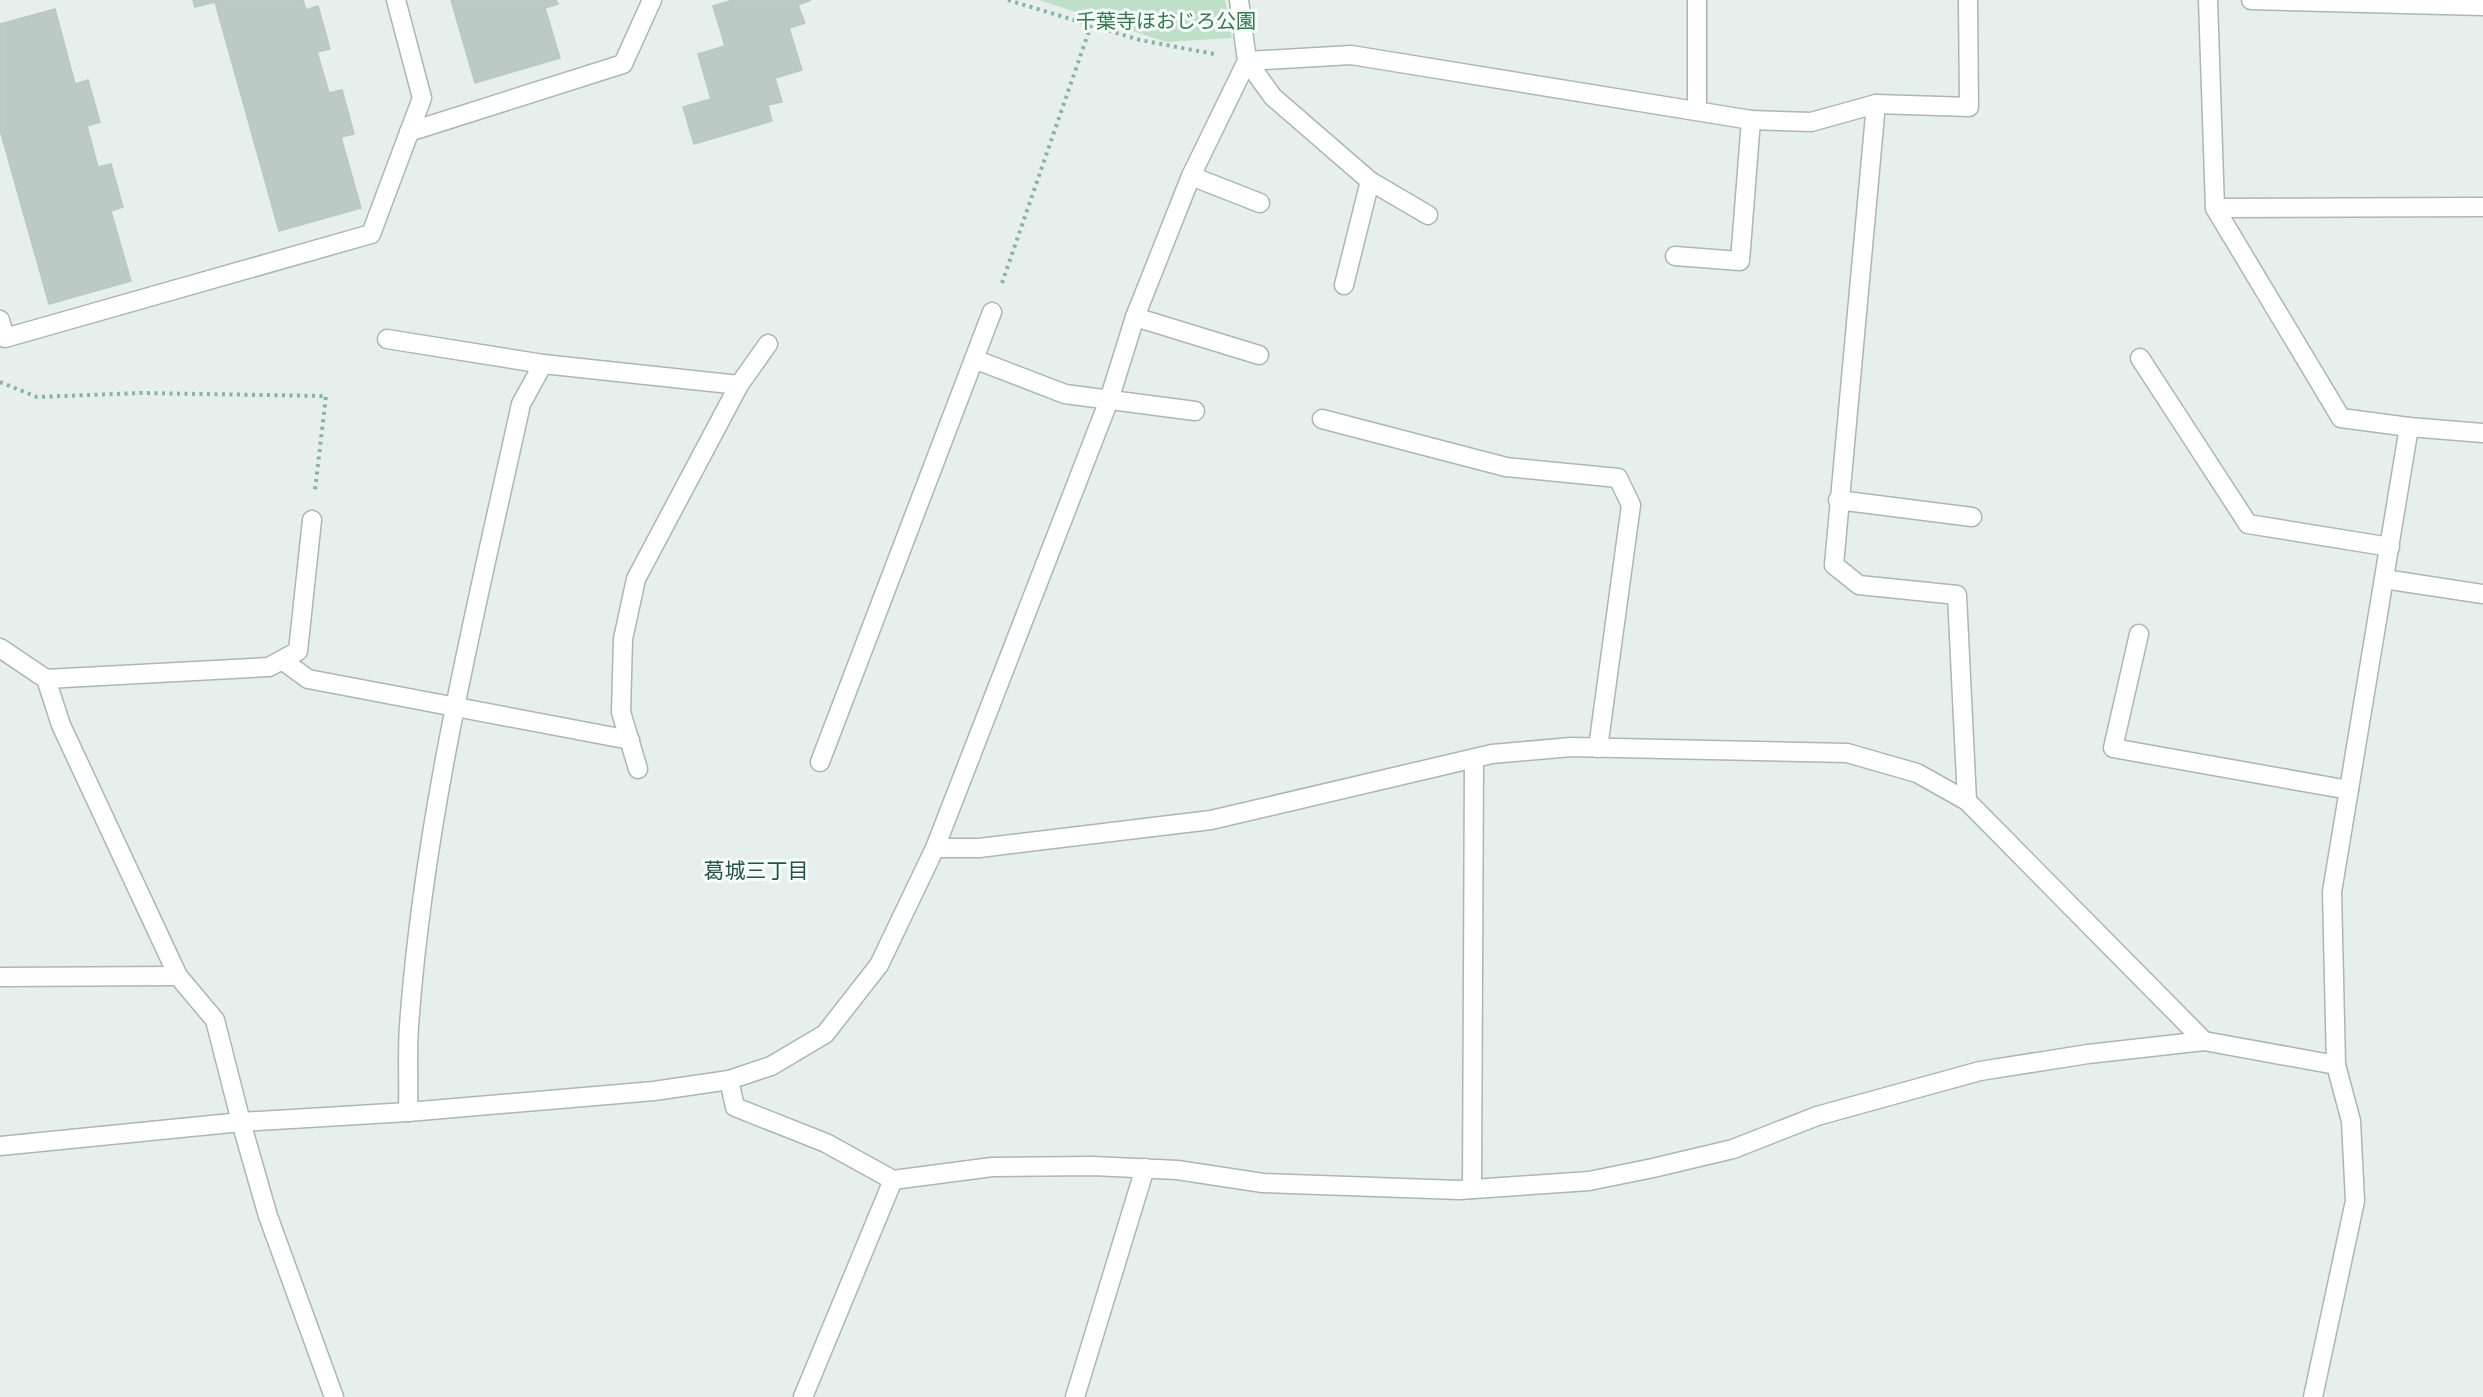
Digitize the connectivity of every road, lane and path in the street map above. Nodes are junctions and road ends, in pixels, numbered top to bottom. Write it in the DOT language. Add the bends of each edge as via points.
graph roads {
  1 [pos="396,0"];
  2 [pos="652,0"];
  3 [pos="1008,0"];
  4 [pos="1239,0"];
  5 [pos="1698,0"];
  6 [pos="1968,0"];
  7 [pos="2208,0"];
  8 [pos="2251,0"];
  9 [pos="2483,6"];
  10 [pos="1091,26"];
  11 [pos="1247,61"];
  12 [pos="1876,104"];
  13 [pos="1697,109"];
  14 [pos="1751,120"];
  15 [pos="409,132"];
  16 [pos="1191,176"];
  17 [pos="1370,180"];
  18 [pos="1260,203"];
  19 [pos="2483,207"];
  20 [pos="2215,208"];
  21 [pos="1428,214"];
  22 [pos="1675,256"];
  23 [pos="1344,285"];
  24 [pos="992,312"];
  25 [pos="1135,317"];
  26 [pos="0,320"];
  27 [pos="387,339"];
  28 [pos="768,344"];
  29 [pos="1259,355"];
  30 [pos="2140,358"];
  31 [pos="974,359"];
  32 [pos="543,364"];
  33 [pos="0,382"];
  34 [pos="739,385"];
  35 [pos="1109,400"];
  36 [pos="1195,411"];
  37 [pos="1322,419"];
  38 [pos="2409,427"];
  39 [pos="2483,433"];
  40 [pos="1838,500"];
  41 [pos="1972,517"];
  42 [pos="312,520"];
  43 [pos="2390,547"];
  44 [pos="2384,579"];
  45 [pos="2483,594"];
  46 [pos="2139,634"];
  47 [pos="0,648"];
  48 [pos="282,660"];
  49 [pos="46,679"];
  50 [pos="455,708"];
  51 [pos="630,740"];
  52 [pos="1598,748"];
  53 [pos="1474,759"];
  54 [pos="820,762"];
  55 [pos="638,770"];
  56 [pos="2349,790"];
  57 [pos="1967,801"];
  58 [pos="934,848"];
  59 [pos="178,976"];
  60 [pos="0,977"];
  61 [pos="2204,1041"];
  62 [pos="2336,1065"];
  63 [pos="729,1080"];
  64 [pos="408,1112"];
  65 [pos="241,1122"];
  66 [pos="0,1146"];
  67 [pos="1145,1168"];
  68 [pos="893,1180"];
  69 [pos="1472,1189"];
  70 [pos="334,1397"];
  71 [pos="803,1397"];
  72 [pos="1076,1397"];
  73 [pos="2313,1397"];
  1 -- 15 [label="street" via="422,98"];
  2 -- 15 [label="street" via="623,64"];
  3 -- 10 [label="path"];
  4 -- 11 [label="street"];
  5 -- 13 [label="street"];
  6 -- 12 [label="street" via="1969,107"];
  7 -- 20 [label="street"];
  8 -- 9 [label="street"];
  10 -- 11 [label="path"];
  10 -- 24 [label="path"];
  11 -- 13 [label="street" via="1351,55"];
  11 -- 16 [label="street"];
  11 -- 17 [label="street" via="1273,97"];
  12 -- 14 [label="street" via="1811,122"];
  12 -- 40 [label="street"];
  13 -- 14 [label="street"];
  14 -- 22 [label="street" via="1740,261"];
  15 -- 26 [label="street" via="371,234 5,338"];
  16 -- 18 [label="street"];
  16 -- 25 [label="street"];
  17 -- 21 [label="street"];
  17 -- 23 [label="street"];
  19 -- 20 [label="street"];
  20 -- 38 [label="street" via="2341,418"];
  24 -- 31 [label="street"];
  25 -- 29 [label="street"];
  25 -- 35 [label="street"];
  27 -- 32 [label="street"];
  28 -- 34 [label="street"];
  30 -- 43 [label="street" via="2248,524"];
  31 -- 35 [label="street" via="1065,394"];
  31 -- 54 [label="street"];
  32 -- 34 [label="street"];
  32 -- 50 [label="street" via="521,404"];
  33 -- 42 [label="path" via="37,397 140,393 326,396"];
  34 -- 51 [label="street" via="636,579 624,639 621,712"];
  35 -- 36 [label="street"];
  35 -- 58 [label="street"];
  37 -- 52 [label="street" via="1506,466 1618,478 1631,506"];
  38 -- 39 [label="street"];
  38 -- 43 [label="street"];
  40 -- 41 [label="street"];
  40 -- 57 [label="street" via="1834,565 1859,585 1957,595"];
  42 -- 48 [label="street" via="298,651"];
  43 -- 44 [label="street"];
  44 -- 45 [label="street"];
  44 -- 56 [label="street"];
  46 -- 56 [label="street" via="2113,748"];
  47 -- 49 [label="street"];
  48 -- 49 [label="street" via="269,667"];
  48 -- 50 [label="street" via="308,679"];
  49 -- 59 [label="street" via="61,726"];
  50 -- 51 [label="street"];
  50 -- 64 [label="street" via="423,890 409,1028"];
  51 -- 55 [label="street"];
  52 -- 53 [label="street" via="1559,748"];
  52 -- 57 [label="street" via="1847,753 1917,773"];
  53 -- 58 [label="street" via="1211,820 979,848"];
  53 -- 69 [label="street"];
  56 -- 62 [label="street" via="2332,892"];
  57 -- 61 [label="street"];
  58 -- 63 [label="street" via="879,965 825,1034 771,1066"];
  59 -- 60 [label="street"];
  59 -- 65 [label="street" via="214,1020"];
  61 -- 62 [label="street"];
  61 -- 69 [label="street" via="1980,1071 1817,1116 1733,1149 1653,1168 1588,1181"];
  62 -- 73 [label="street" via="2351,1121 2355,1201"];
  63 -- 64 [label="street" via="654,1091"];
  63 -- 68 [label="street" via="735,1107 826,1143"];
  64 -- 65 [label="street"];
  65 -- 66 [label="street"];
  65 -- 70 [label="street" via="268,1216"];
  67 -- 68 [label="street" via="992,1167"];
  67 -- 69 [label="street" via="1263,1183"];
  67 -- 72 [label="street"];
  68 -- 71 [label="street"];
}
